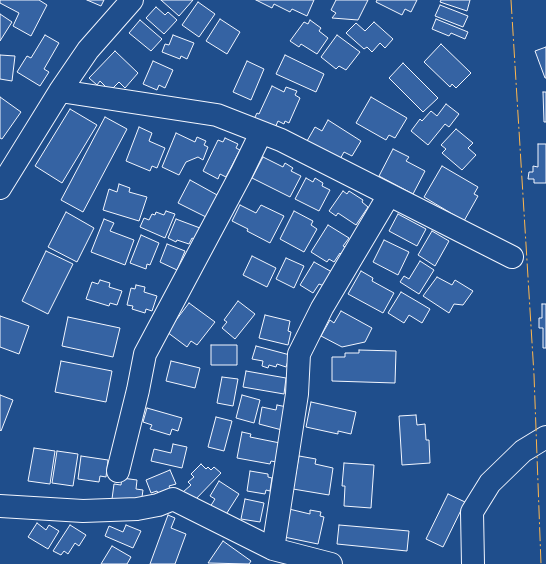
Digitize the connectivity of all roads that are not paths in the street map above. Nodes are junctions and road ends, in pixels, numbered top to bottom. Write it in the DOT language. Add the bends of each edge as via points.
graph roads {
  1 [pos="132,0"];
  2 [pos="60,91"];
  3 [pos="262,133"];
  4 [pos="0,188"];
  5 [pos="389,195"];
  6 [pos="512,258"];
  7 [pos="546,437"];
  8 [pos="118,471"];
  9 [pos="0,506"];
  10 [pos="273,549"];
  11 [pos="331,564"];
  12 [pos="473,564"];
  1 -- 2 [label="street" via="88,50"];
  2 -- 3 [label="street" via="217,115"];
  2 -- 4 [label="street"];
  3 -- 5 [label="street" via="281,140"];
  3 -- 8 [label="street" via="145,354"];
  5 -- 6 [label="street"];
  5 -- 10 [label="street" via="322,308 299,354 297,394"];
  7 -- 12 [label="street" via="523,451 490,484 472,512"];
  9 -- 10 [label="street" via="84,511 137,509 173,499"];
  10 -- 11 [label="street"];
}
